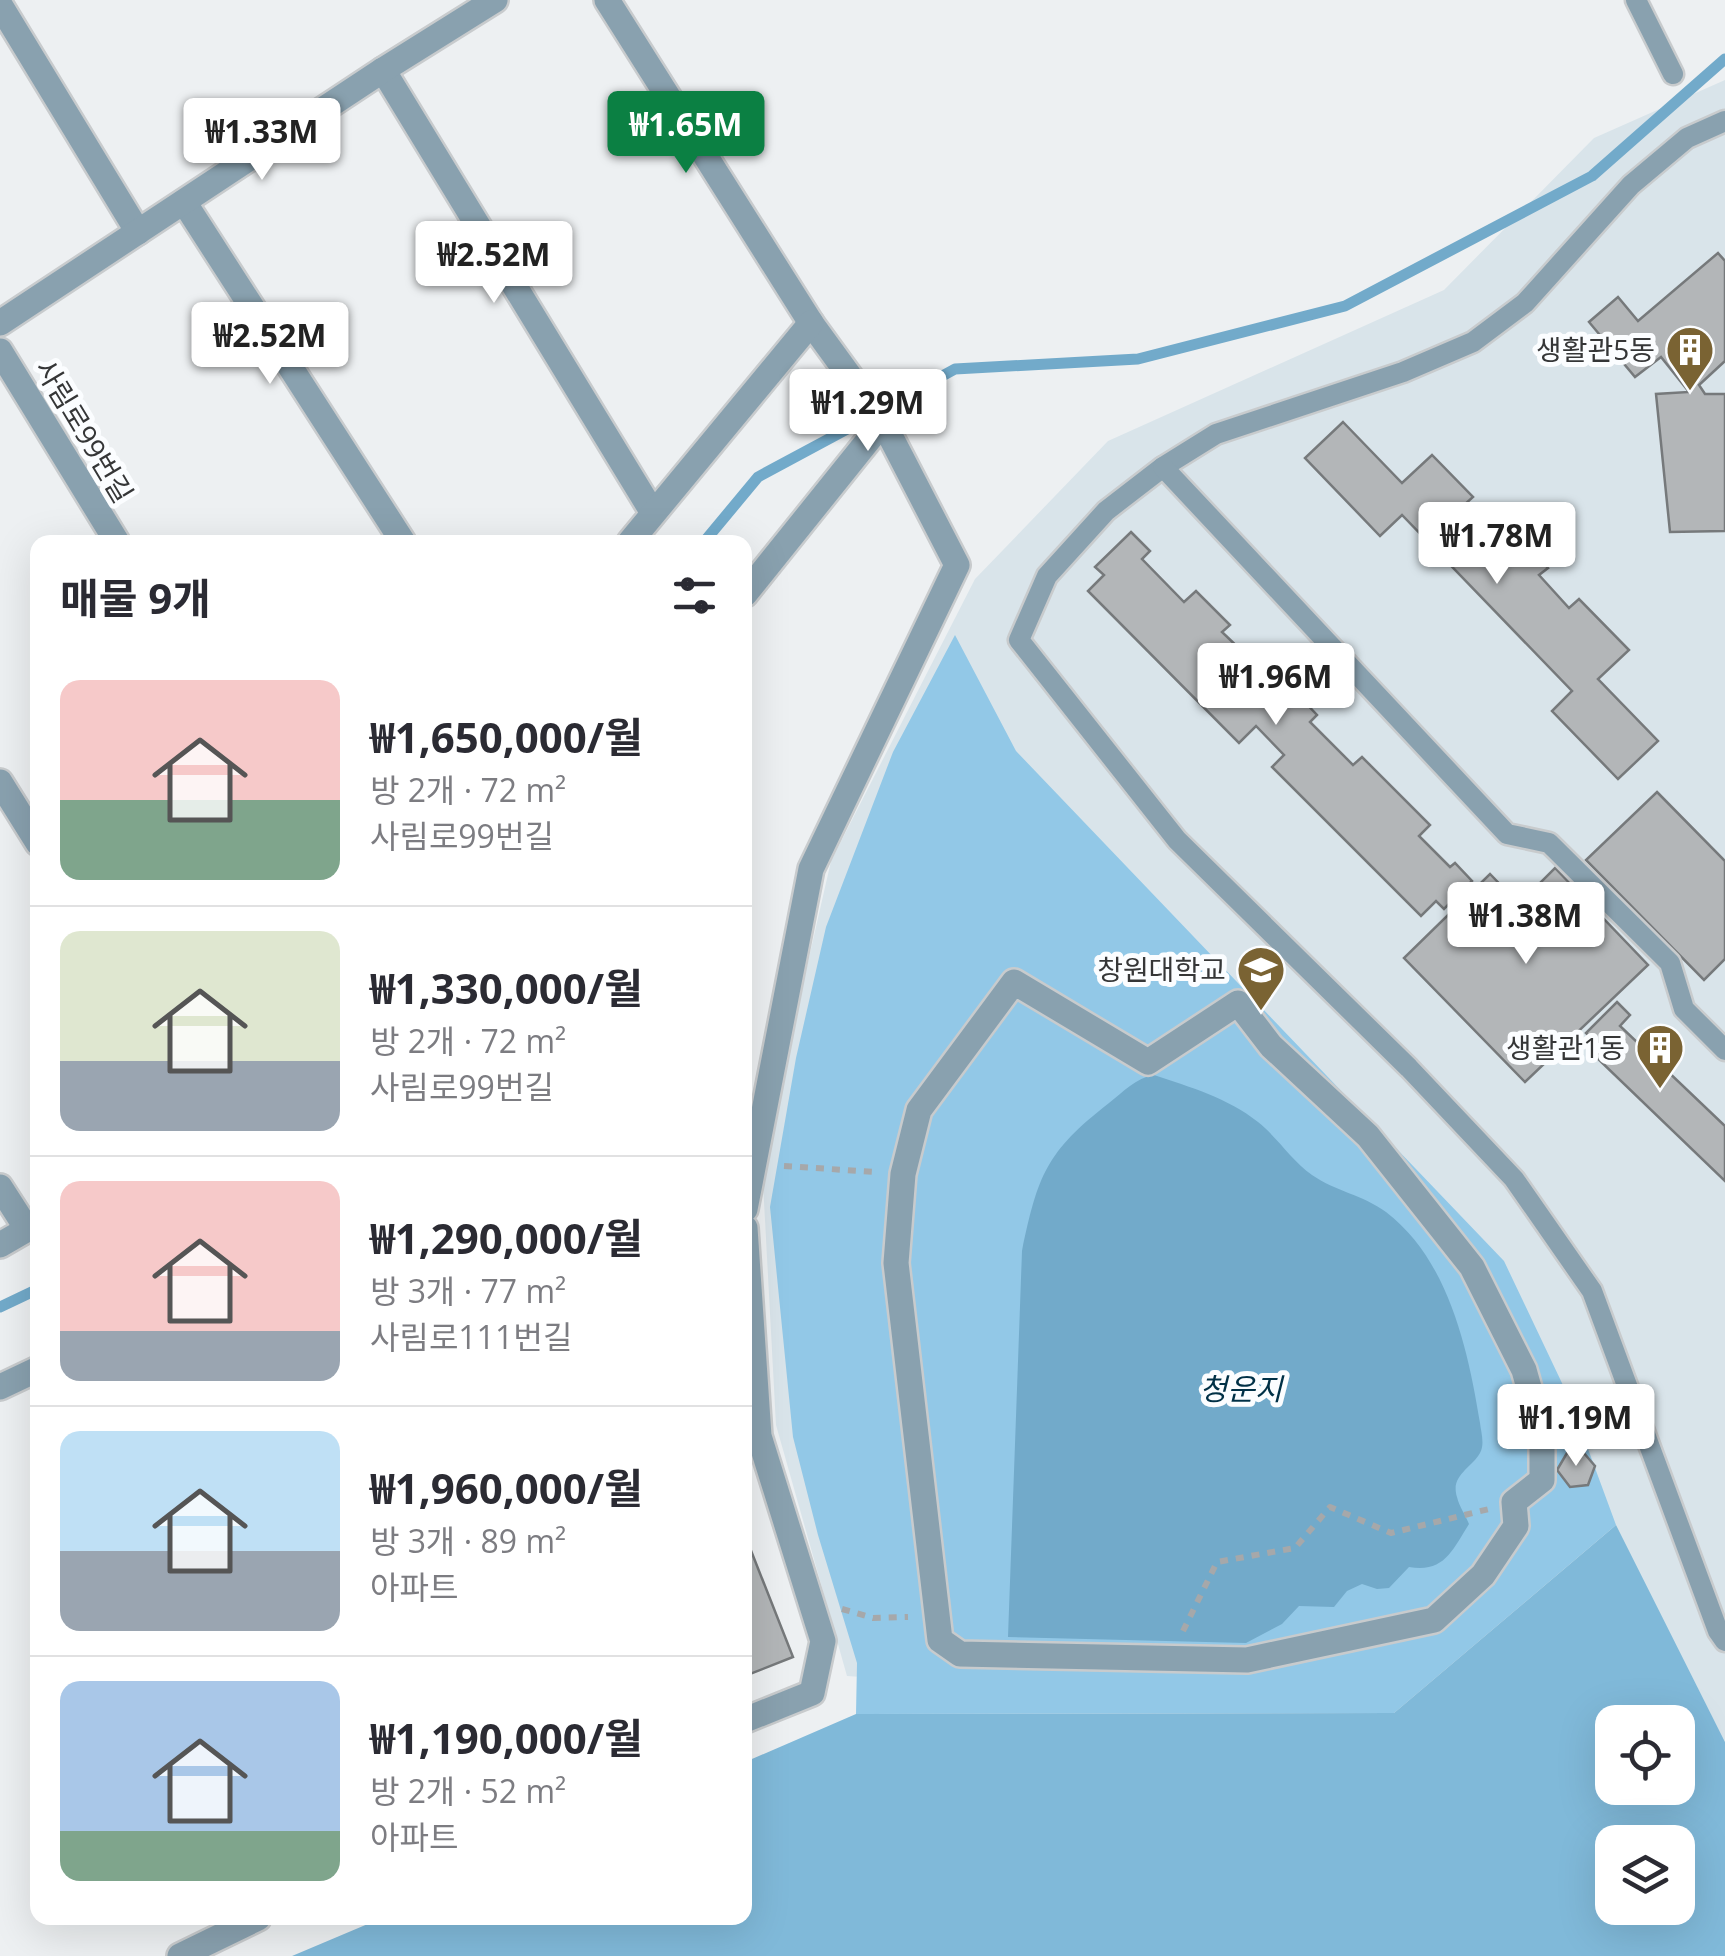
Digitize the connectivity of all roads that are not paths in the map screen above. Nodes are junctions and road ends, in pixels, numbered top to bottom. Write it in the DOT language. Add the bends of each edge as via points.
graph roads {
  1 [pos="496,0"];
  2 [pos="607,0"];
  3 [pos="1636,0"];
  4 [pos="2,14"];
  5 [pos="383,70"];
  6 [pos="1672,74"];
  7 [pos="1725,121"];
  8 [pos="184,202"];
  9 [pos="138,232"];
  10 [pos="0,323"];
  11 [pos="811,324"];
  12 [pos="0,351"];
  13 [pos="883,422"];
  14 [pos="1163,467"];
  15 [pos="653,513"];
  16 [pos="113,535"];
  17 [pos="398,535"];
  18 [pos="636,535"];
  19 [pos="752,585"];
  20 [pos="0,782"];
  21 [pos="30,830"];
  22 [pos="1725,1050"];
  23 [pos="752,1164"];
  24 [pos="0,1187"];
  25 [pos="30,1224"];
  26 [pos="30,1227"];
  27 [pos="0,1245"];
  28 [pos="752,1332"];
  29 [pos="30,1373"];
  30 [pos="0,1387"];
  31 [pos="1725,1641"];
  32 [pos="1169,1659"];
  33 [pos="752,1717"];
  34 [pos="244,1925"];
  35 [pos="180,1956"];
  1 -- 5 [label="street"];
  2 -- 11 [label="street"];
  3 -- 6 [label="lane"];
  4 -- 9 [label="street"];
  5 -- 8 [label="street"];
  5 -- 15 [label="street"];
  7 -- 14 [label="lane" via="1686,138 1631,185 1525,303 1473,342 1216,434"];
  8 -- 9 [label="street"];
  8 -- 17 [label="street"];
  9 -- 10 [label="street"];
  11 -- 13 [label="street"];
  11 -- 15 [label="street"];
  12 -- 16 [label="street, 사림로99번길"];
  13 -- 19 [label="street"];
  13 -- 23 [label="street" via="957,564 810,869"];
  14 -- 22 [label="lane" via="1507,834 1549,843 1670,964 1684,1009"];
  14 -- 31 [label="lane" via="1106,512 1047,576 1019,640 1178,840 1514,1179 1592,1292"];
  15 -- 18 [label="street"];
  20 -- 21 [label="street"];
  24 -- 25 [label="street"];
  26 -- 27 [label="street"];
  28 -- 33 [label="street" via="759,1436 823,1641 812,1693"];
  29 -- 30 [label="street"];
  32 -- 32 [label="street" via="1248,1660 1434,1620 1483,1575 1516,1526 1514,1502 1542,1480 1542,1434 1524,1370 1472,1267 1368,1136 1271,1046 1238,1004 1148,1062 1014,982 919,1110 903,1174 896,1263 940,1640 960,1654"];
  34 -- 35 [label="street"];
}
